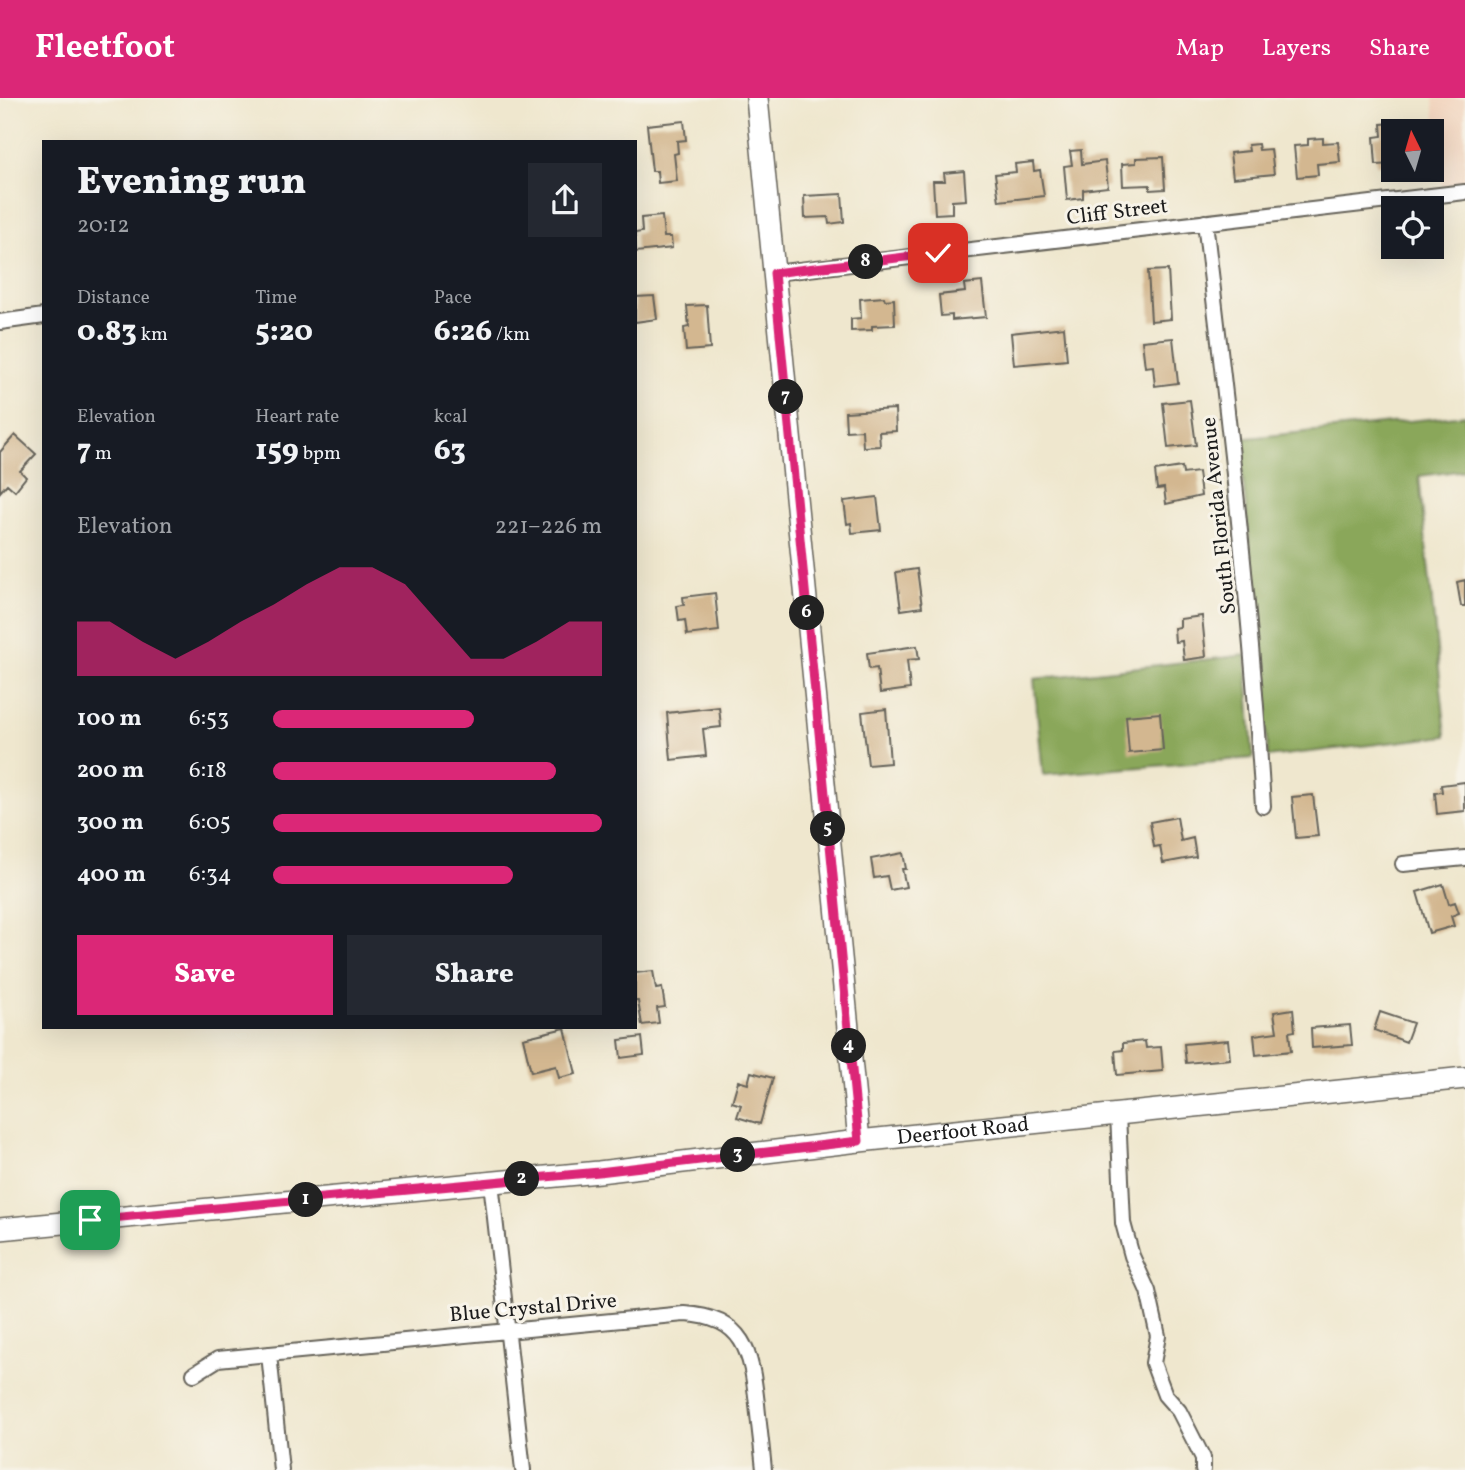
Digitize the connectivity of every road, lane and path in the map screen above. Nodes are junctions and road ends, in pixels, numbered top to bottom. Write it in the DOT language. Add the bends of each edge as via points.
graph roads {
  1 [pos="757,98"];
  2 [pos="1465,192"];
  3 [pos="1205,222"];
  4 [pos="774,273"];
  5 [pos="42,316"];
  6 [pos="0,322"];
  7 [pos="1264,806"];
  8 [pos="1465,858"];
  9 [pos="1403,864"];
  10 [pos="1465,1078"];
  11 [pos="1118,1114"];
  12 [pos="859,1141"];
  13 [pos="491,1182"];
  14 [pos="0,1228"];
  15 [pos="507,1331"];
  16 [pos="269,1354"];
  17 [pos="194,1374"];
  18 [pos="281,1470"];
  19 [pos="523,1470"];
  20 [pos="764,1470"];
  21 [pos="1203,1470"];
  1 -- 4 [label="street"];
  2 -- 3 [label="street, Cliff Street"];
  3 -- 4 [label="street, Cliff Street"];
  3 -- 7 [label="street, South Florida Avenue" via="1252,643"];
  4 -- 12 [label="street"];
  5 -- 6 [label="street"];
  8 -- 9 [label="street"];
  10 -- 11 [label="street, Deerfoot Road"];
  11 -- 12 [label="street, Deerfoot Road"];
  11 -- 21 [label="street" via="1123,1223 1148,1291 1158,1336 1153,1363 1165,1395 1179,1411 1203,1458"];
  12 -- 13 [label="street, Deerfoot Road"];
  13 -- 14 [label="street, Deerfoot Road"];
  13 -- 15 [label="street"];
  15 -- 16 [label="street, Blue Crystal Drive"];
  15 -- 19 [label="street"];
  15 -- 20 [label="street, Blue Crystal Drive" via="684,1314 725,1325 744,1344 751,1359"];
  16 -- 17 [label="street, Blue Crystal Drive" via="218,1359"];
  16 -- 18 [label="street"];
}
